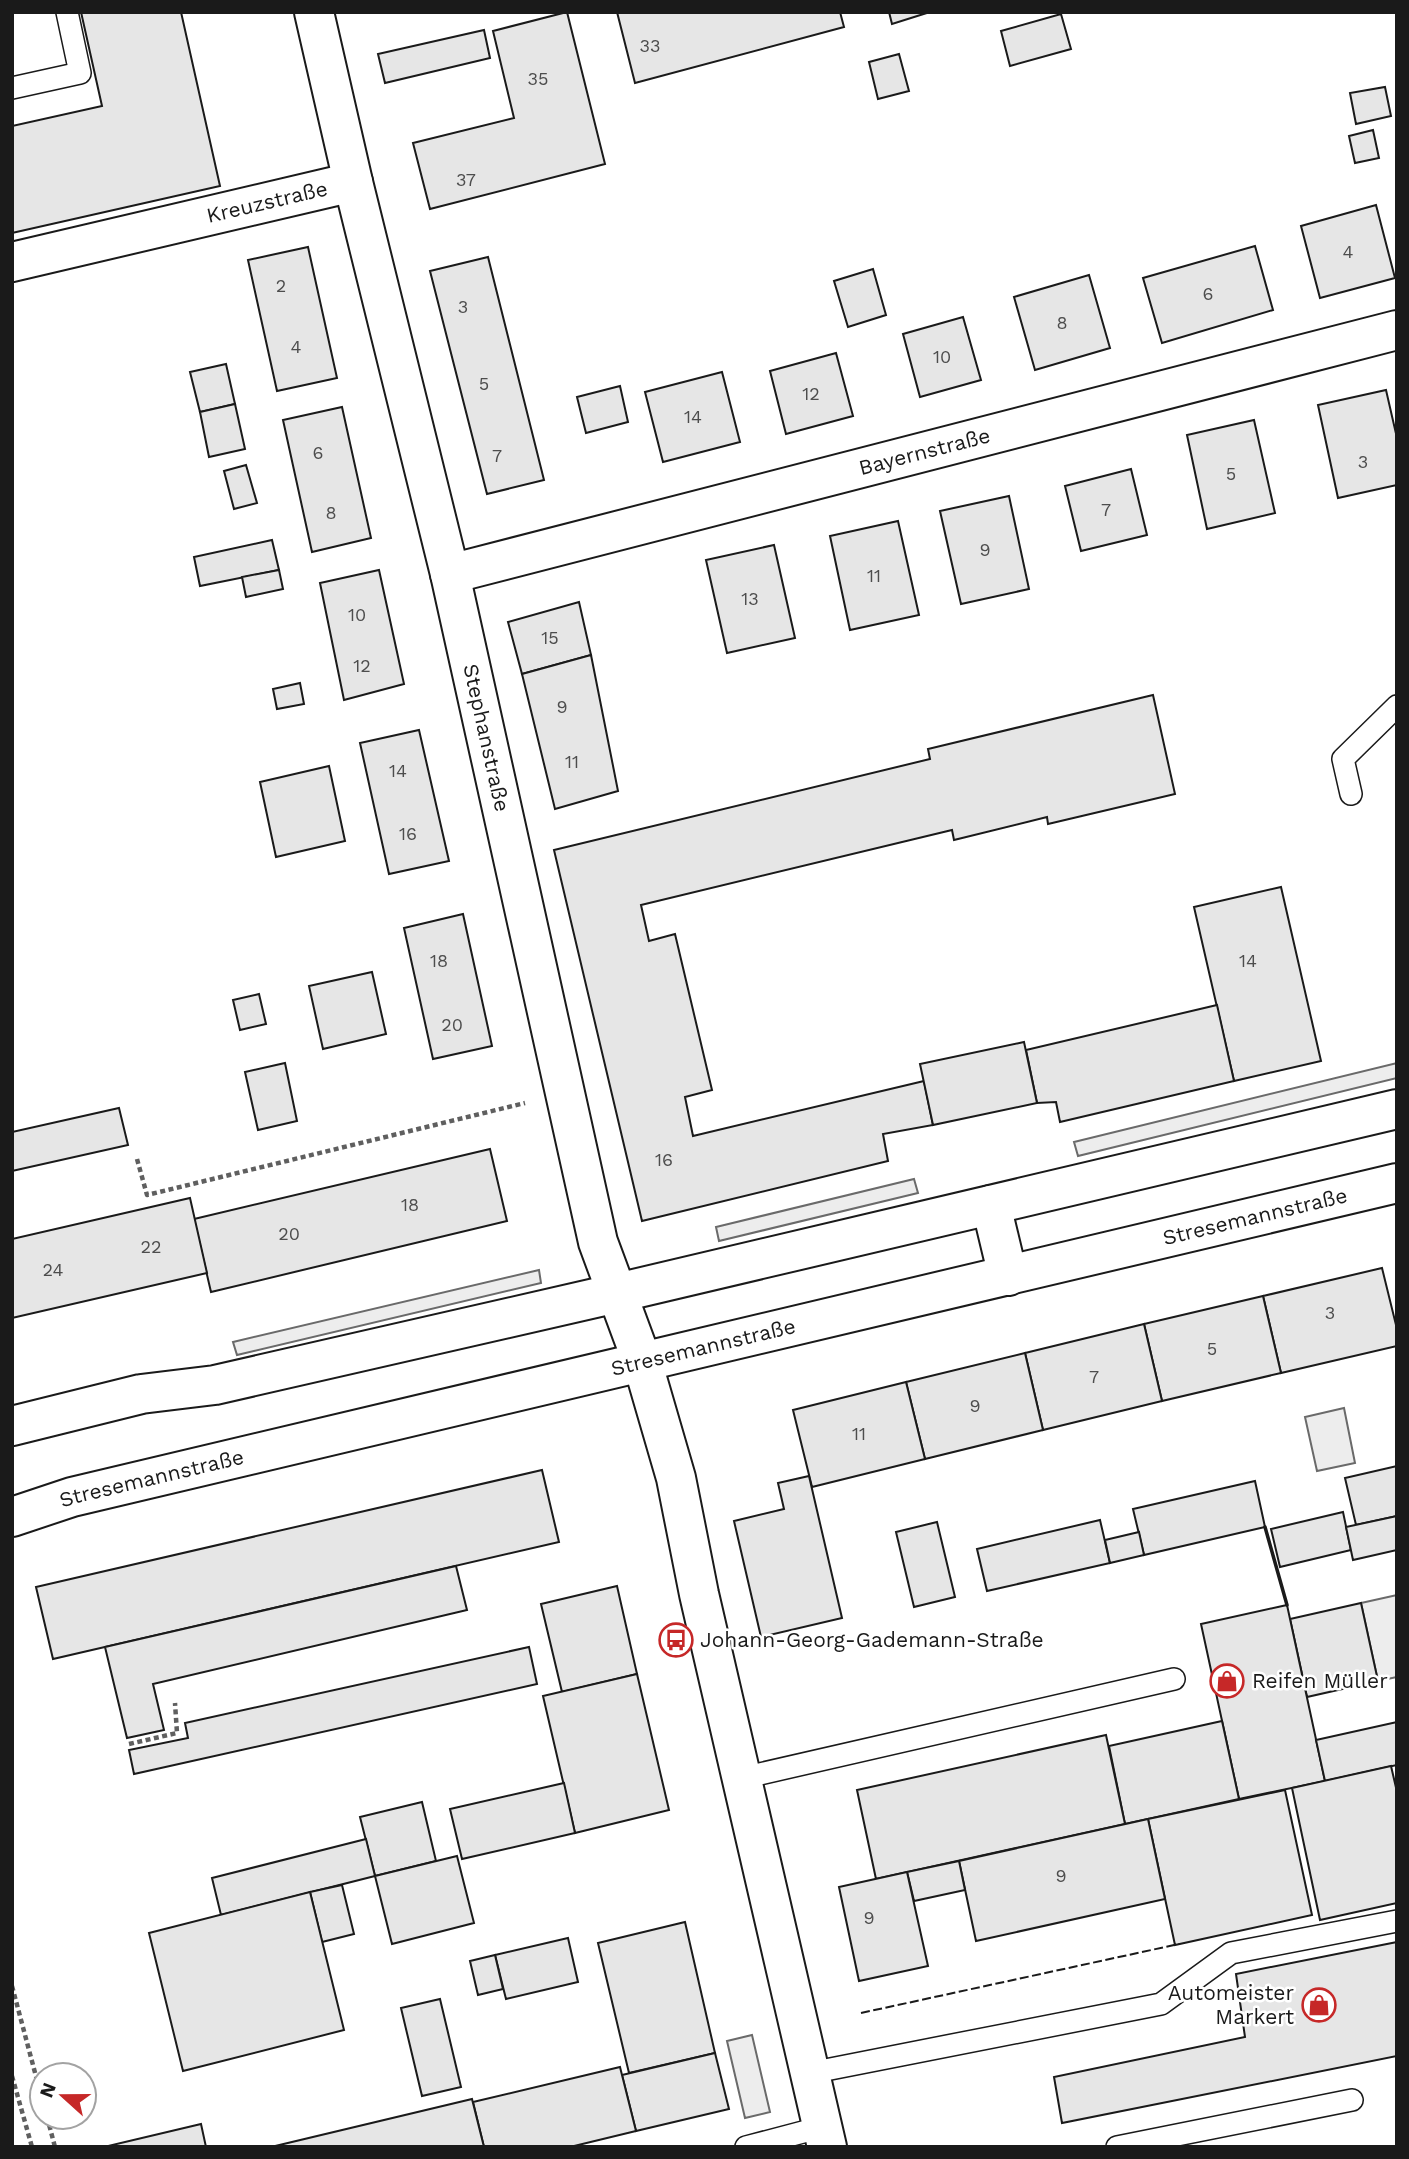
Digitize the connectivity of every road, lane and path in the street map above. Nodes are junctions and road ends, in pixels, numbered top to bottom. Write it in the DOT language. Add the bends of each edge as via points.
graph roads {
  1 [pos="67,12"];
  2 [pos="314,12"];
  3 [pos="12,88"];
  4 [pos="353,182"];
  5 [pos="12,262"];
  6 [pos="1397,330"];
  7 [pos="450,573"];
  8 [pos="1397,706"];
  9 [pos="1351,794"];
  10 [pos="566,1094"];
  11 [pos="1397,1109"];
  12 [pos="137,1159"];
  13 [pos="1397,1183"];
  14 [pos="991,1205"];
  15 [pos="1008,1276"];
  16 [pos="617,1293"];
  17 [pos="642,1361"];
  18 [pos="12,1426"];
  19 [pos="12,1517"];
  20 [pos="1174,1679"];
  21 [pos="175,1703"];
  22 [pos="129,1744"];
  23 [pos="742,1778"];
  24 [pos="1397,1921"];
  25 [pos="12,1986"];
  26 [pos="32,2061"];
  27 [pos="810,2073"];
  28 [pos="12,2076"];
  29 [pos="1352,2100"];
  30 [pos="825,2137"];
  31 [pos="1178,2141"];
  32 [pos="32,2147"];
  33 [pos="746,2147"];
  34 [pos="1118,2147"];
  1 -- 3 [label="lane" via="80,73"];
  2 -- 4 [label="street, Kreuzstraße"];
  4 -- 5 [label="street, Kreuzstraße"];
  4 -- 7 [label="street, Stephanstraße"];
  6 -- 7 [label="street, Bayernstraße"];
  7 -- 10 [label="street, Stephanstraße"];
  8 -- 9 [label="lane" via="1343,759"];
  10 -- 12 [label="path" via="147,1195"];
  10 -- 16 [label="street, Stephanstraße" via="598,1242"];
  11 -- 14 [label="street"];
  13 -- 15 [label="street, Stresemannstraße"];
  14 -- 15 [label="street"];
  14 -- 16 [label="street"];
  15 -- 17 [label="street, Stresemannstraße"];
  16 -- 17 [label="street"];
  16 -- 18 [label="street" via="215,1385 141,1394"];
  17 -- 19 [label="street, Stresemannstraße" via="72,1497"];
  17 -- 23 [label="street" via="676,1478"];
  20 -- 23 [label="lane"];
  21 -- 22 [label="path" via="177,1733"];
  23 -- 27 [label="street"];
  24 -- 27 [label="lane" via="1231,1953 1161,2004"];
  25 -- 26 [label="path"];
  27 -- 30 [label="street"];
  28 -- 32 [label="path"];
  29 -- 31 [label="lane"];
  30 -- 33 [label="lane"];
  31 -- 34 [label="lane"];
}
